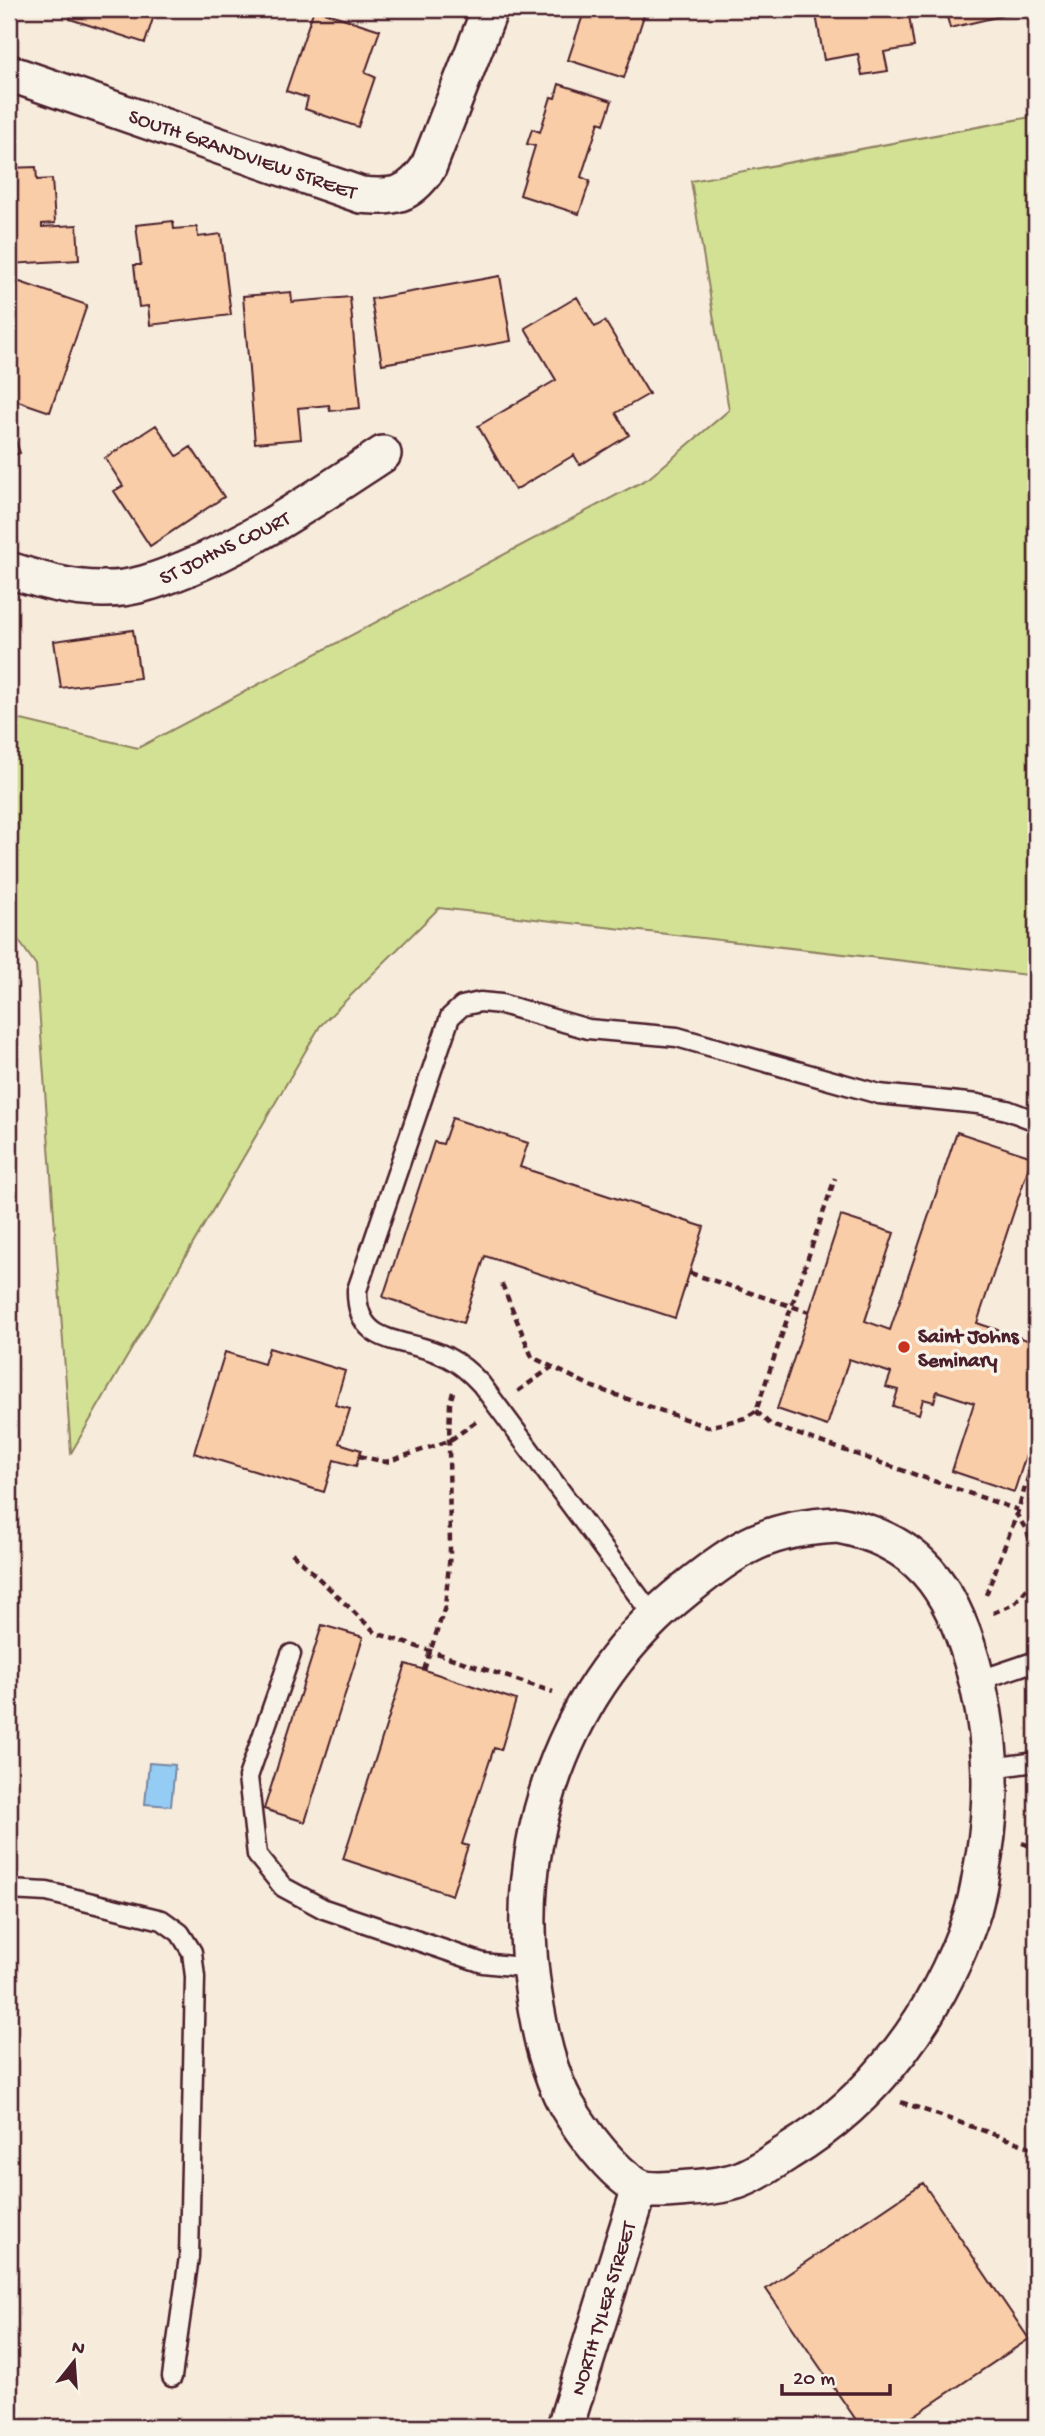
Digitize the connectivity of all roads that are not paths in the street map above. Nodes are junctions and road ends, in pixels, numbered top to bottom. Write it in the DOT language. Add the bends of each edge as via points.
graph roads {
  1 [pos="490,9"];
  2 [pos="9,73"];
  3 [pos="383,454"];
  4 [pos="9,570"];
  5 [pos="1036,1121"];
  6 [pos="654,1617"];
  7 [pos="291,1654"];
  8 [pos="1036,1661"];
  9 [pos="978,1681"];
  10 [pos="1036,1762"];
  11 [pos="991,1768"];
  12 [pos="9,1890"];
  13 [pos="530,1968"];
  14 [pos="640,2188"];
  15 [pos="172,2377"];
  16 [pos="565,2427"];
  1 -- 2 [label="street, SOUTH GRANDVIEW STREET" via="428,168 418,184 380,197 361,195"];
  3 -- 4 [label="street, ST JOHNS COURT" via="273,527 148,584 104,589 61,586"];
  5 -- 6 [label="lane" via="978,1104 879,1094 677,1037 588,1029 501,1004 462,1006 450,1017 357,1290 356,1309 374,1333 466,1367"];
  6 -- 9 [label="street" via="721,1561 753,1542 804,1527 855,1528 908,1552 923,1564 944,1592"];
  6 -- 13 [label="street" via="598,1686 569,1734 546,1794 532,1861"];
  7 -- 13 [label="lane" via="248,1777 257,1855 283,1887 324,1909 483,1963"];
  8 -- 9 [label="lane"];
  9 -- 11 [label="street"];
  10 -- 11 [label="lane"];
  11 -- 14 [label="street" via="989,1825 971,1916 925,2016 892,2062 834,2120 743,2179 704,2188"];
  12 -- 15 [label="lane" via="47,1892 162,1920 180,1933 192,1952 189,2257"];
  13 -- 14 [label="street" via="540,2027 561,2094 580,2128 605,2158"];
  14 -- 16 [label="street, NORTH TYLER STREET"];
}
